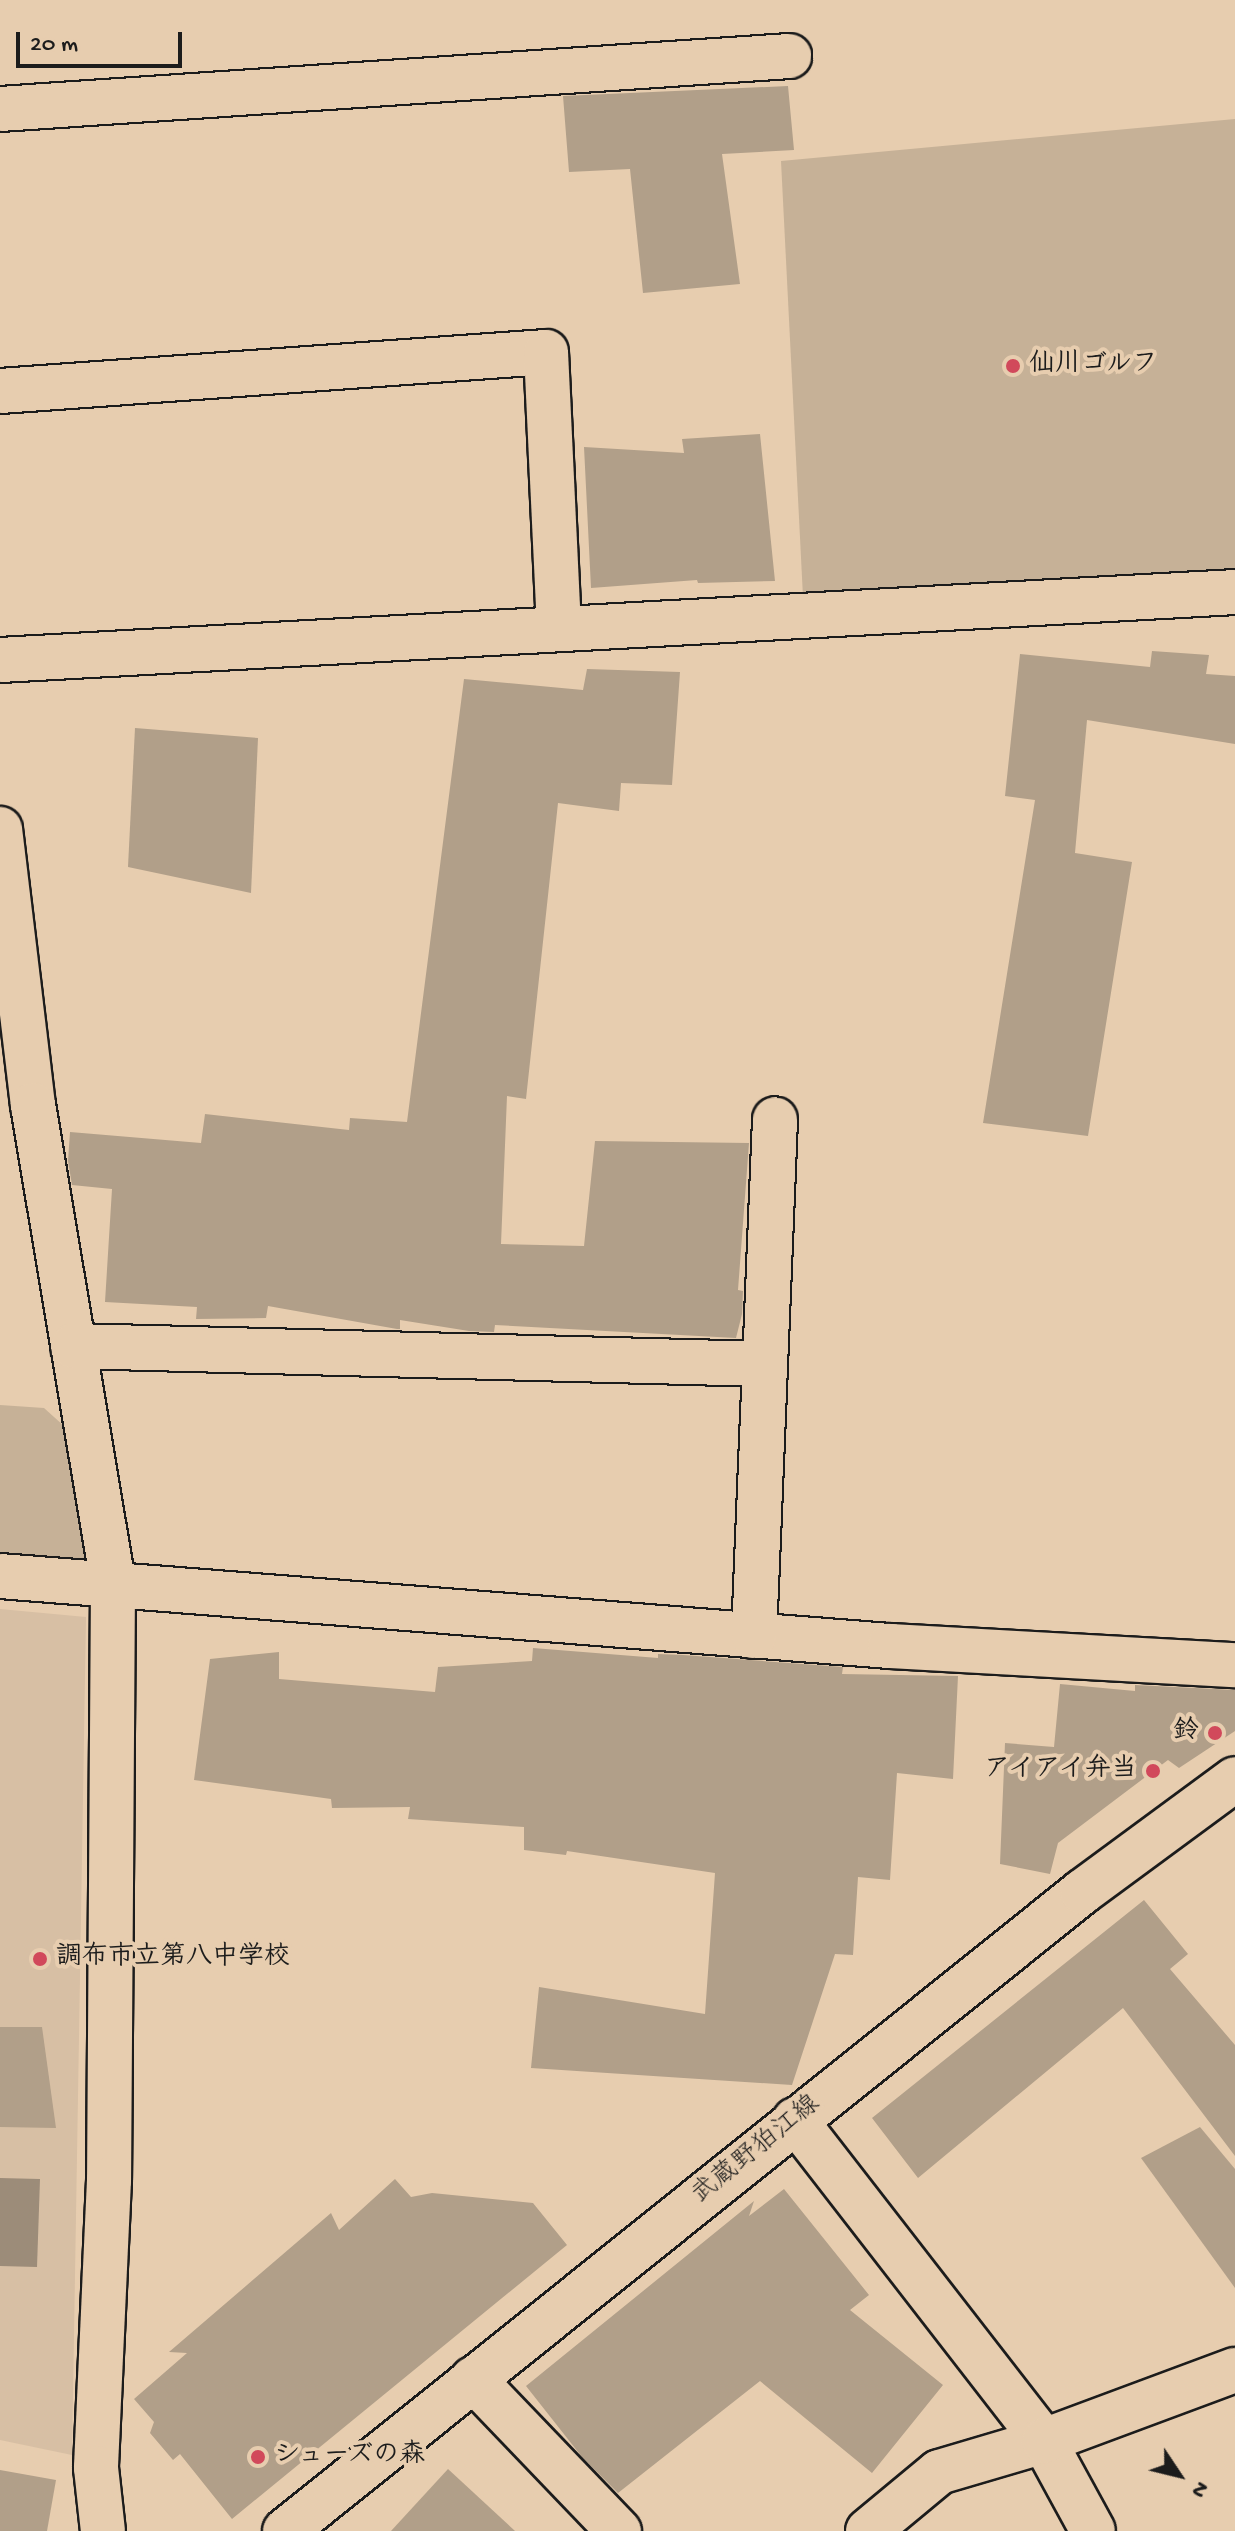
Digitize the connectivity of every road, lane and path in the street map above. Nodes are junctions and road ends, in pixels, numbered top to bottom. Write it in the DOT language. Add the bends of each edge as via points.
graph roads {
  1 [pos="789,56"];
  2 [pos="0,109"];
  3 [pos="0,391"];
  4 [pos="1235,592"];
  5 [pos="559,628"];
  6 [pos="0,660"];
  7 [pos="0,829"];
  8 [pos="16,1105"];
  9 [pos="775,1119"];
  10 [pos="73,1346"];
  11 [pos="765,1364"];
  12 [pos="0,1576"];
  13 [pos="113,1584"];
  14 [pos="754,1636"];
  15 [pos="1235,1665"];
  16 [pos="1235,1779"];
  17 [pos="795,2120"];
  18 [pos="1235,2370"];
  19 [pos="473,2379"];
  20 [pos="1044,2441"];
  21 [pos="103,2531"];
  22 [pos="285,2531"];
  23 [pos="619,2531"];
  24 [pos="868,2531"];
  25 [pos="1093,2531"];
  1 -- 2 [label="street"];
  3 -- 5 [label="street" via="546,352"];
  4 -- 5 [label="street"];
  5 -- 6 [label="street"];
  7 -- 8 [label="street"];
  8 -- 10 [label="street"];
  9 -- 11 [label="street"];
  10 -- 11 [label="street"];
  10 -- 13 [label="street"];
  11 -- 14 [label="street"];
  12 -- 13 [label="street"];
  13 -- 14 [label="street"];
  13 -- 21 [label="street" via="109,2180 96,2468"];
  14 -- 15 [label="street"];
  16 -- 17 [label="street, 武蔵野狛江線" via="1082,1892"];
  17 -- 19 [label="street, 武蔵野狛江線"];
  17 -- 20 [label="street"];
  18 -- 20 [label="street"];
  19 -- 22 [label="street, 武蔵野狛江線"];
  19 -- 23 [label="street"];
  20 -- 24 [label="street" via="939,2472"];
  20 -- 25 [label="street"];
}
